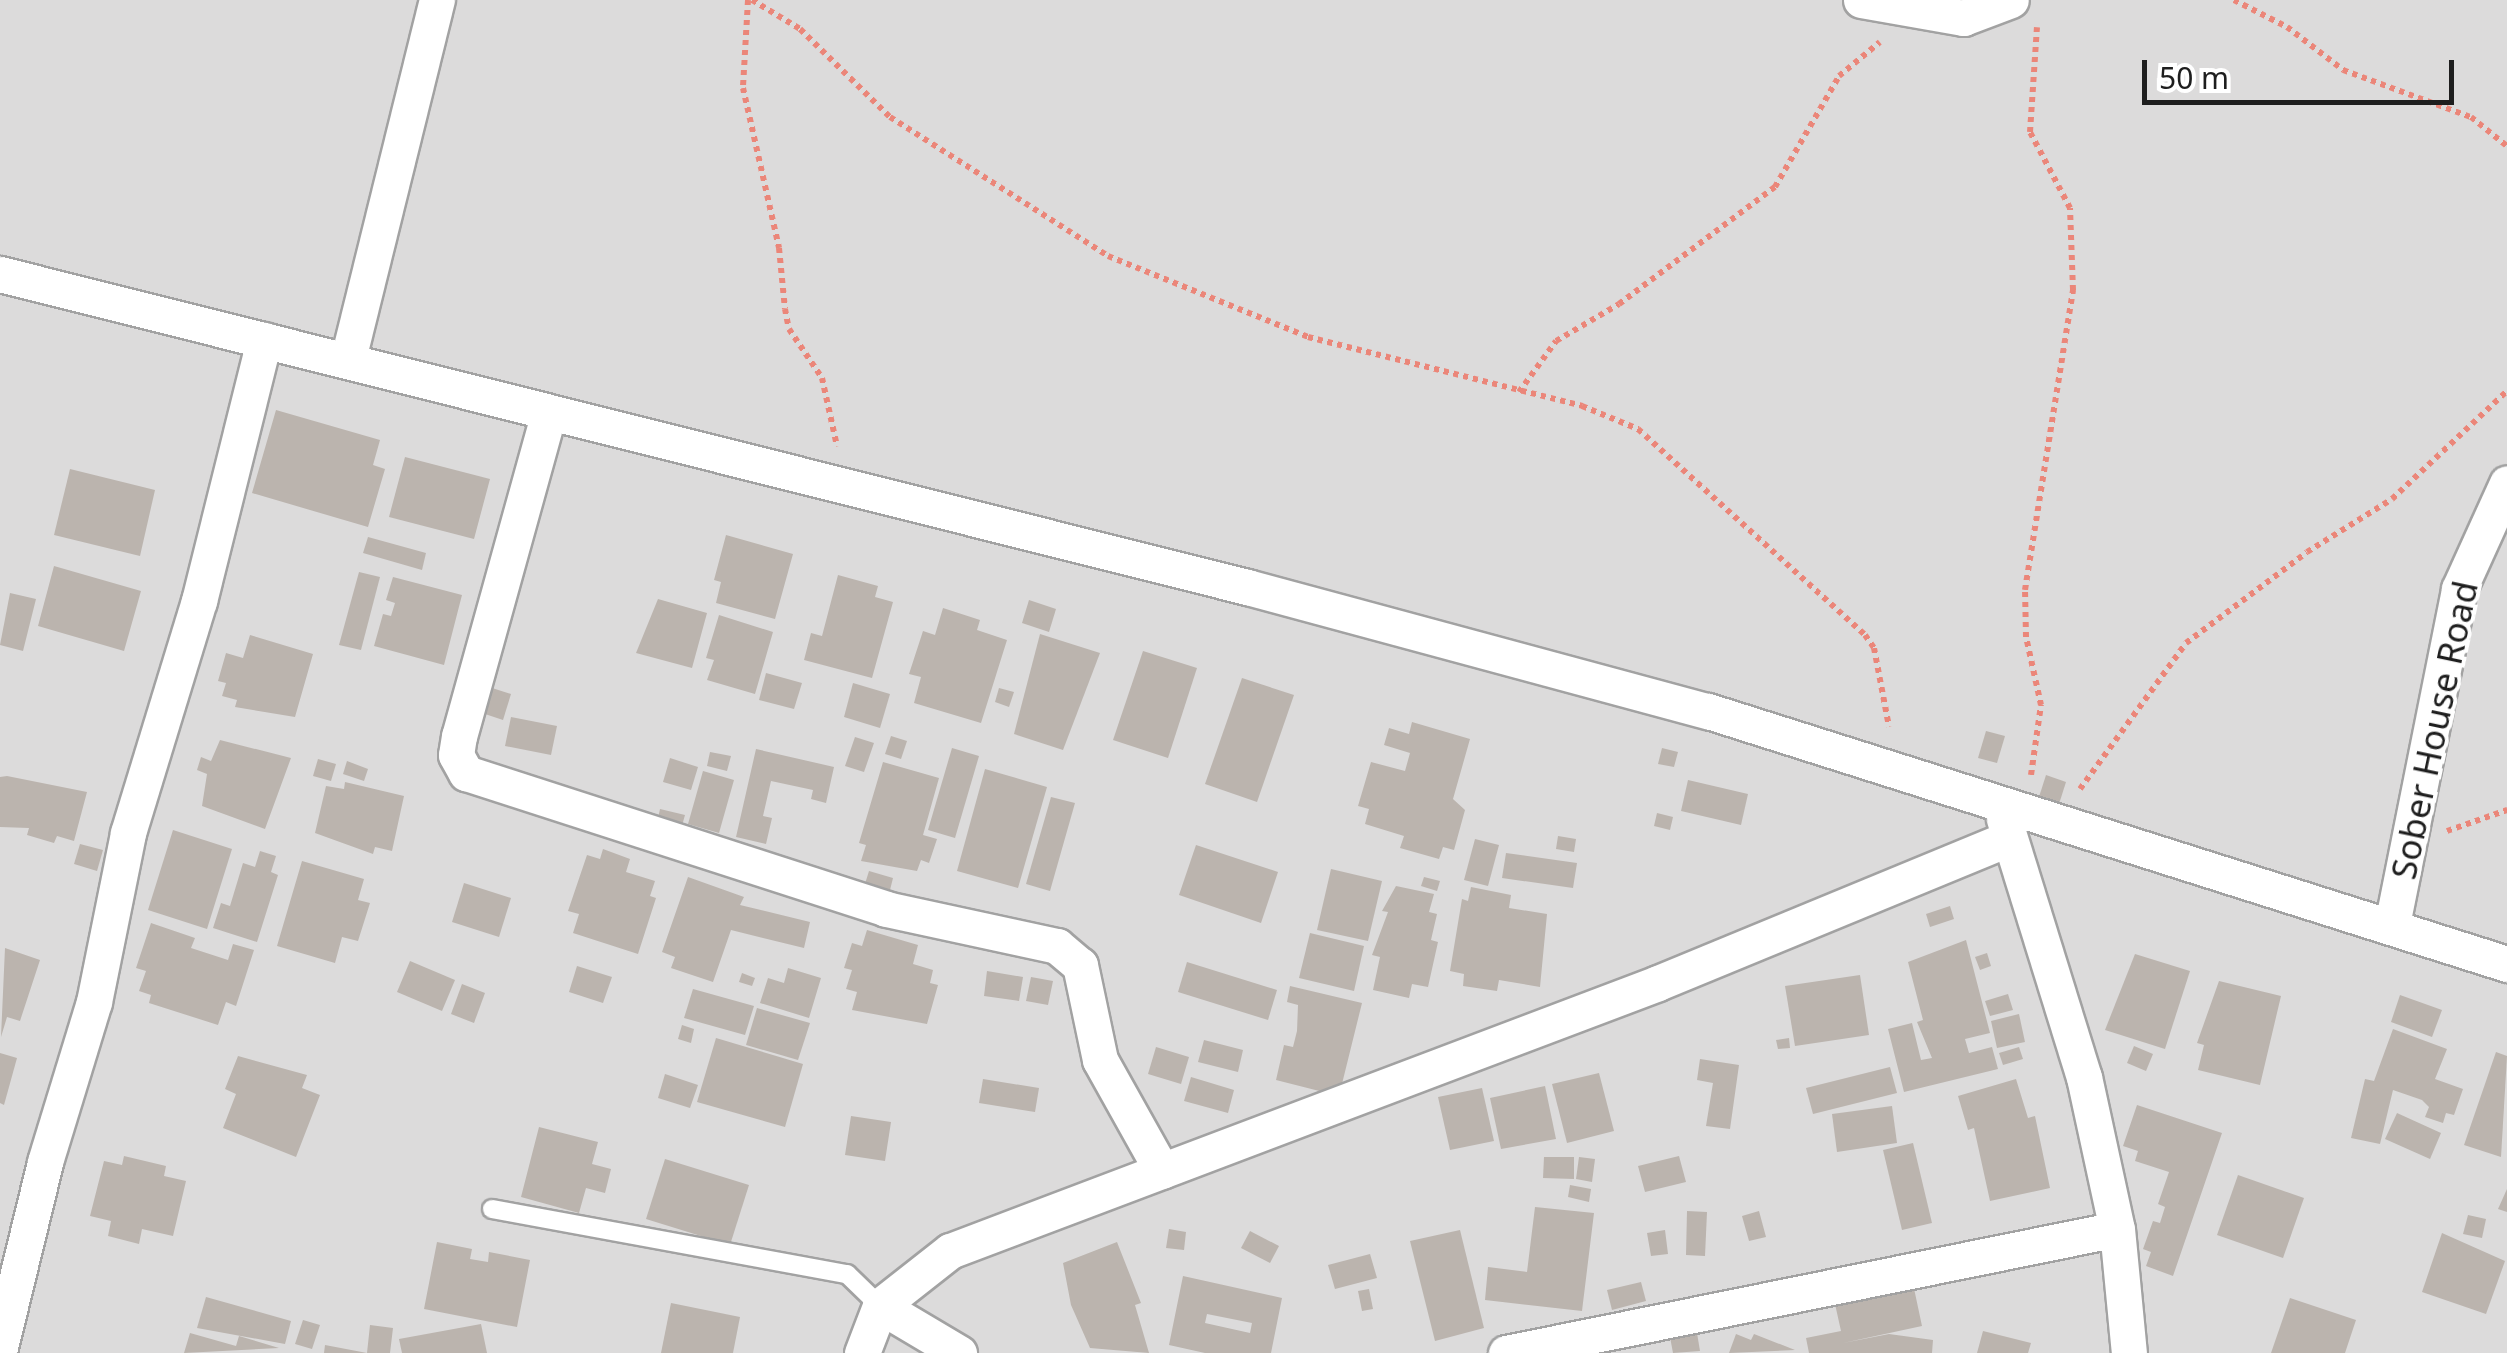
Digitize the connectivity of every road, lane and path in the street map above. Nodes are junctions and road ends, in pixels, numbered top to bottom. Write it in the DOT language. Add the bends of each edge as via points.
graph roads {
  1 [pos="437,0"];
  2 [pos="750,0"];
  3 [pos="1861,0"];
  4 [pos="2234,0"];
  5 [pos="2022,6"];
  6 [pos="1913,11"];
  7 [pos="2507,146"];
  8 [pos="0,274"];
  9 [pos="264,340"];
  10 [pos="348,359"];
  11 [pos="2507,391"];
  12 [pos="1518,392"];
  13 [pos="549,412"];
  14 [pos="2507,483"];
  15 [pos="856,490"];
  16 [pos="1910,774"];
  17 [pos="2507,810"];
  18 [pos="2020,818"];
  19 [pos="2408,846"];
  20 [pos="2392,925"];
  21 [pos="2507,964"];
  22 [pos="1162,1171"];
  23 [pos="492,1209"];
  24 [pos="2116,1229"];
  25 [pos="880,1306"];
  26 [pos="0,1346"];
  27 [pos="862,1353"];
  28 [pos="959,1353"];
  29 [pos="1506,1353"];
  30 [pos="2129,1353"];
  1 -- 10 [label="street"];
  2 -- 12 [label="path" via="800,29 890,117 1108,256 1308,337"];
  2 -- 15 [label="path" via="743,88 789,329 817,367 827,420"];
  3 -- 6 [label="street"];
  4 -- 7 [label="path" via="2344,70 2471,117"];
  5 -- 6 [label="street" via="1964,18"];
  5 -- 18 [label="path" via="2040,50 2028,100 2030,132 2070,208 2073,290 2026,590 2041,731"];
  6 -- 12 [label="path" via="1839,76 1775,186 1619,304 1556,342"];
  8 -- 9 [label="street"];
  9 -- 10 [label="street"];
  9 -- 26 [label="street" via="198,601 128,833 94,1002 45,1162"];
  10 -- 13 [label="street"];
  11 -- 18 [label="path" via="2392,499 2186,643 2114,748"];
  12 -- 16 [label="path" via="1596,410 1638,429 1851,621 1874,648 1883,714"];
  13 -- 15 [label="street"];
  13 -- 22 [label="street" via="458,736 456,755 466,773 886,910 1057,946 1080,964 1100,1060"];
  14 -- 19 [label="street, Sober House Road" via="2459,588"];
  15 -- 16 [label="street" via="1689,706"];
  16 -- 18 [label="street"];
  17 -- 19 [label="path"];
  18 -- 20 [label="street"];
  18 -- 22 [label="street" via="1658,983"];
  18 -- 24 [label="street"];
  19 -- 20 [label="street, Sober House Road"];
  20 -- 21 [label="street"];
  22 -- 25 [label="street" via="950,1252"];
  23 -- 25 [label="lane" via="846,1274"];
  24 -- 29 [label="street"];
  24 -- 30 [label="street"];
  25 -- 27 [label="street"];
  25 -- 28 [label="street"];
}
